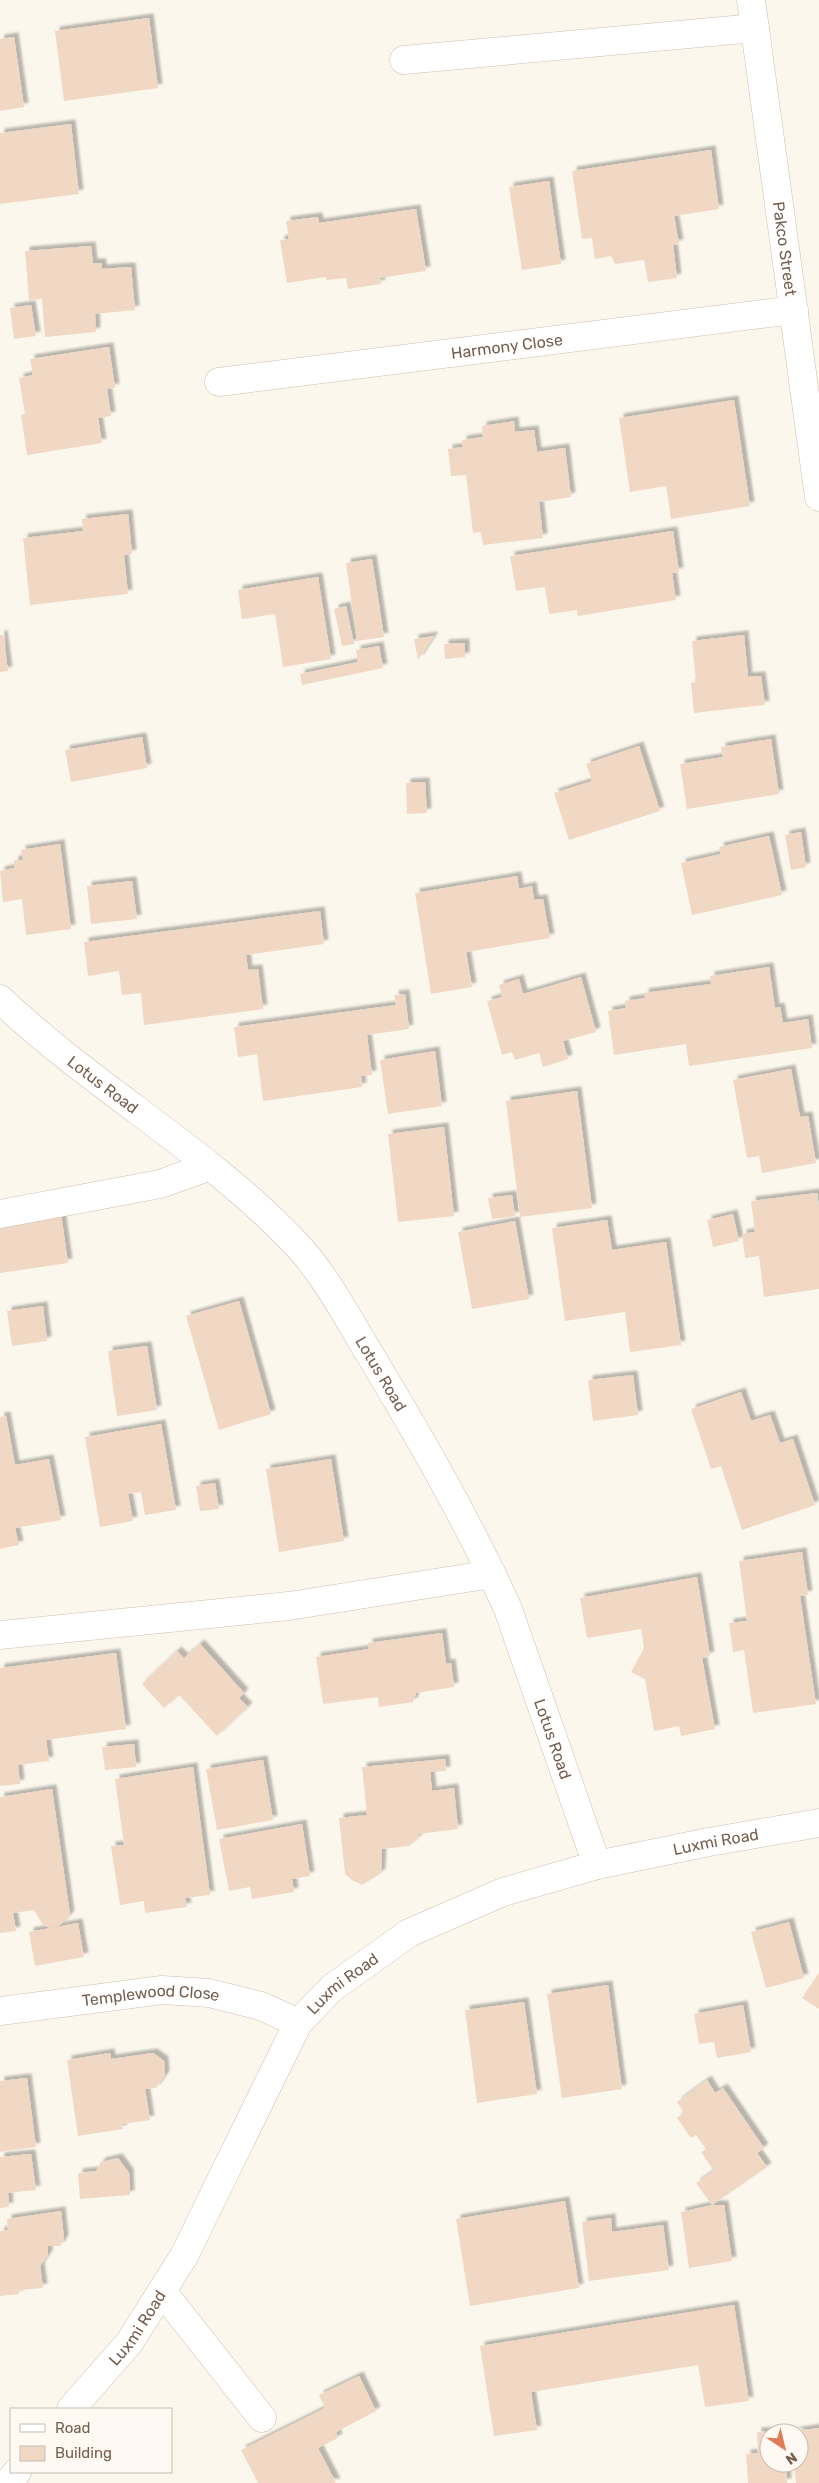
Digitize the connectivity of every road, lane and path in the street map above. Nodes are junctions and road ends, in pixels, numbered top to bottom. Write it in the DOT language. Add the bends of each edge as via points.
graph roads {
  1 [pos="751,0"];
  2 [pos="754,28"];
  3 [pos="404,60"];
  4 [pos="794,310"];
  5 [pos="219,382"];
  6 [pos="819,497"];
  7 [pos="0,999"];
  8 [pos="208,1167"];
  9 [pos="0,1214"];
  10 [pos="492,1574"];
  11 [pos="0,1634"];
  12 [pos="819,1823"];
  13 [pos="597,1865"];
  14 [pos="0,2011"];
  15 [pos="298,2022"];
  16 [pos="162,2291"];
  17 [pos="72,2408"];
  18 [pos="262,2418"];
  19 [pos="16,2473"];
  20 [pos="8,2483"];
  1 -- 2 [label="street, Pakco Street"];
  2 -- 3 [label="street"];
  2 -- 4 [label="street, Pakco Street"];
  4 -- 5 [label="street, Harmony Close"];
  4 -- 6 [label="street, Pakco Street"];
  7 -- 8 [label="street, Lotus Road"];
  8 -- 9 [label="street" via="160,1184"];
  8 -- 10 [label="street, Lotus Road" via="298,1246 333,1294 388,1384 479,1545"];
  10 -- 11 [label="street" via="289,1606"];
  10 -- 13 [label="street, Lotus Road" via="508,1609"];
  12 -- 13 [label="street, Luxmi Road"];
  13 -- 15 [label="street, Luxmi Road" via="503,1892 409,1933 332,1988"];
  14 -- 15 [label="street, Templewood Close" via="162,1990 209,1993 260,2006"];
  15 -- 16 [label="street, Luxmi Road" via="184,2256"];
  16 -- 17 [label="street, Luxmi Road" via="129,2343"];
  16 -- 18 [label="street"];
  19 -- 20 [label="street"];
}
